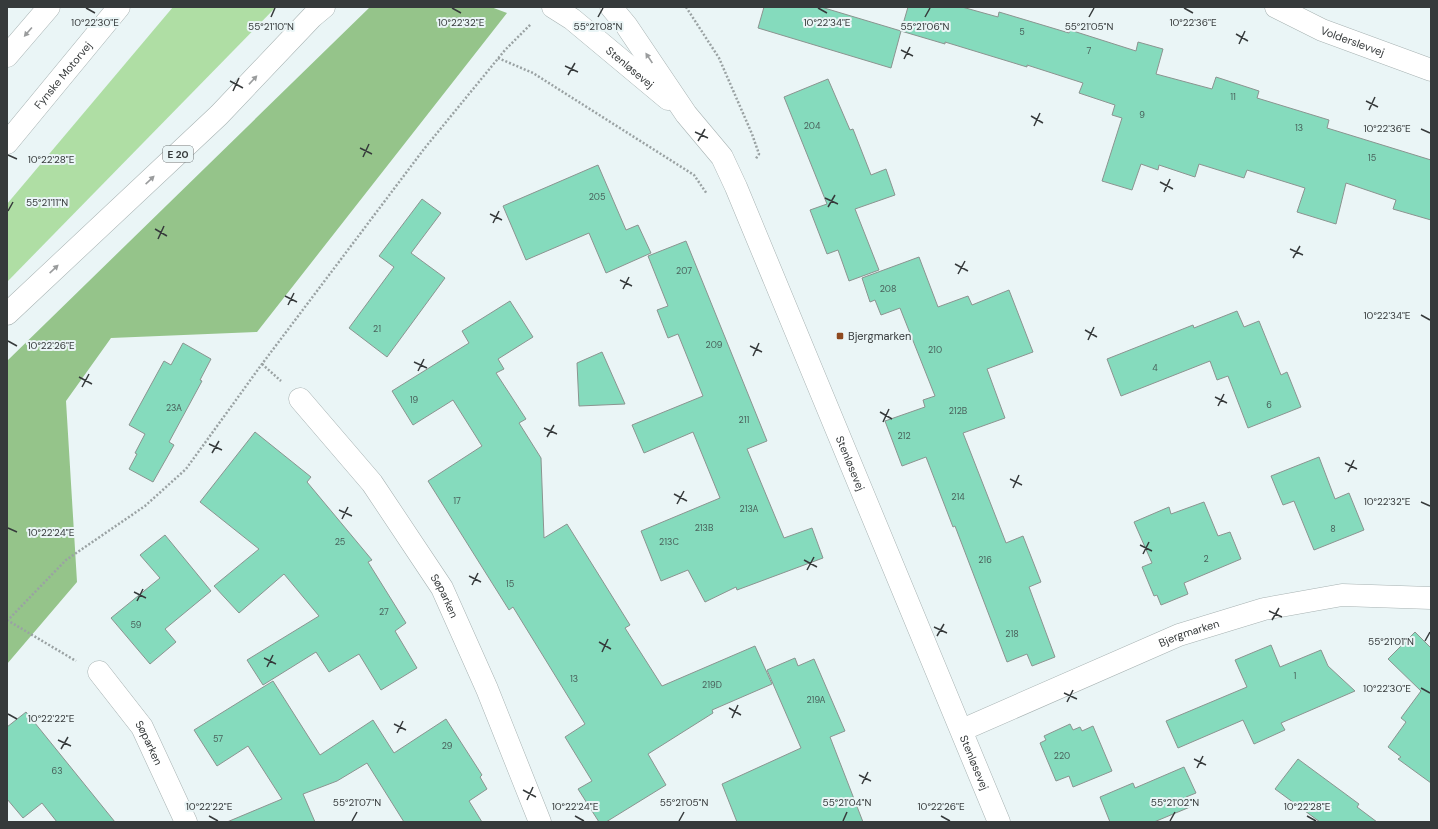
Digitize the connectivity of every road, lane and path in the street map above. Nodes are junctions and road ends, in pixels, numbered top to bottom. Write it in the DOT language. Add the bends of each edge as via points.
graph roads {
  1 [pos="49,7"];
  2 [pos="119,7"];
  3 [pos="324,7"];
  4 [pos="553,7"];
  5 [pos="611,7"];
  6 [pos="686,7"];
  7 [pos="1276,7"];
  8 [pos="532,24"];
  9 [pos="7,56"];
  10 [pos="498,58"];
  11 [pos="1431,70"];
  12 [pos="686,114"];
  13 [pos="7,143"];
  14 [pos="736,187"];
  15 [pos="710,199"];
  16 [pos="7,314"];
  17 [pos="300,399"];
  18 [pos="1431,598"];
  19 [pos="7,621"];
  20 [pos="99,672"];
  21 [pos="962,730"];
  22 [pos="186,822"];
  23 [pos="540,822"];
  24 [pos="999,822"];
  1 -- 9 [label="main road, one-way"];
  2 -- 13 [label="main road, Fynske Motorvej"];
  16 -- 3 [label="main road, E 20, one-way" via="219,115"];
  4 -- 12 [label="main road, Stenløsevej" via="572,19"];
  12 -- 5 [label="main road, Stenløsevej, one-way"];
  6 -- 14 [label="path" via="719,58 759,154"];
  7 -- 11 [label="main road, Volderslevvej" via="1322,30"];
  8 -- 10 [label="path"];
  10 -- 15 [label="path" via="533,73 694,176"];
  10 -- 19 [label="path" via="424,149 186,469 145,506 66,560"];
  12 -- 14 [label="main road, Stenløsevej" via="722,158"];
  14 -- 21 [label="main road, Stenløsevej"];
  17 -- 23 [label="main road, Søparken" via="372,483 442,588 487,689"];
  18 -- 21 [label="main road, Bjergmarken" via="1342,595 1264,609 1179,635"];
  19 -- 20 [label="path" via="64,655"];
  20 -- 22 [label="main road, Søparken" via="142,727"];
  21 -- 24 [label="main road, Stenløsevej"];
}
